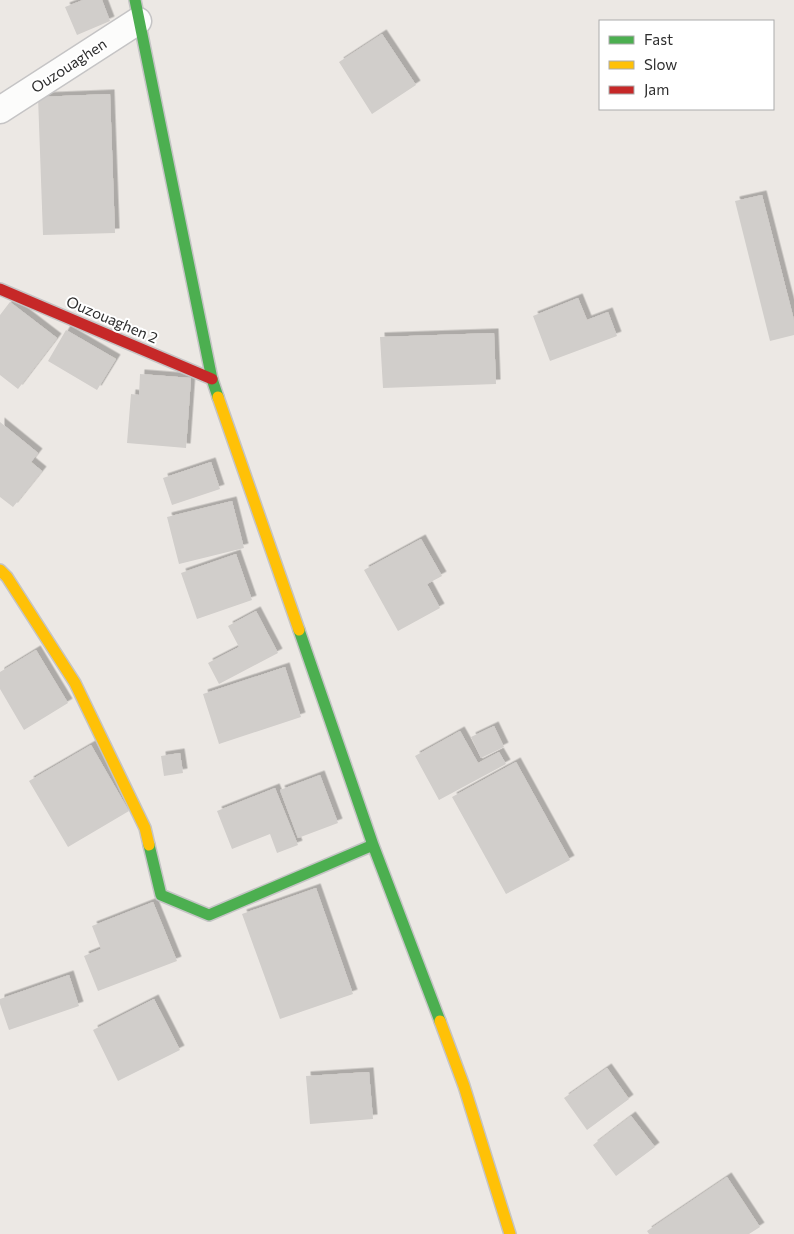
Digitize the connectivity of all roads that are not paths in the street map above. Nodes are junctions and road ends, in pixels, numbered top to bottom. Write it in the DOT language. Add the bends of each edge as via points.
graph roads {
  1 [pos="136,10"];
  2 [pos="0,110"];
  3 [pos="0,289"];
  4 [pos="212,378"];
  5 [pos="0,570"];
  6 [pos="373,845"];
  7 [pos="510,1234"];
  1 -- 2 [label="street, Ouzouaghen"];
  1 -- 4 [label="main road"];
  3 -- 4 [label="main road, Ouzouaghen 2"];
  4 -- 6 [label="main road"];
  5 -- 6 [label="main road" via="75,683 145,828 161,895 209,915"];
  6 -- 7 [label="main road" via="464,1086"];
}
